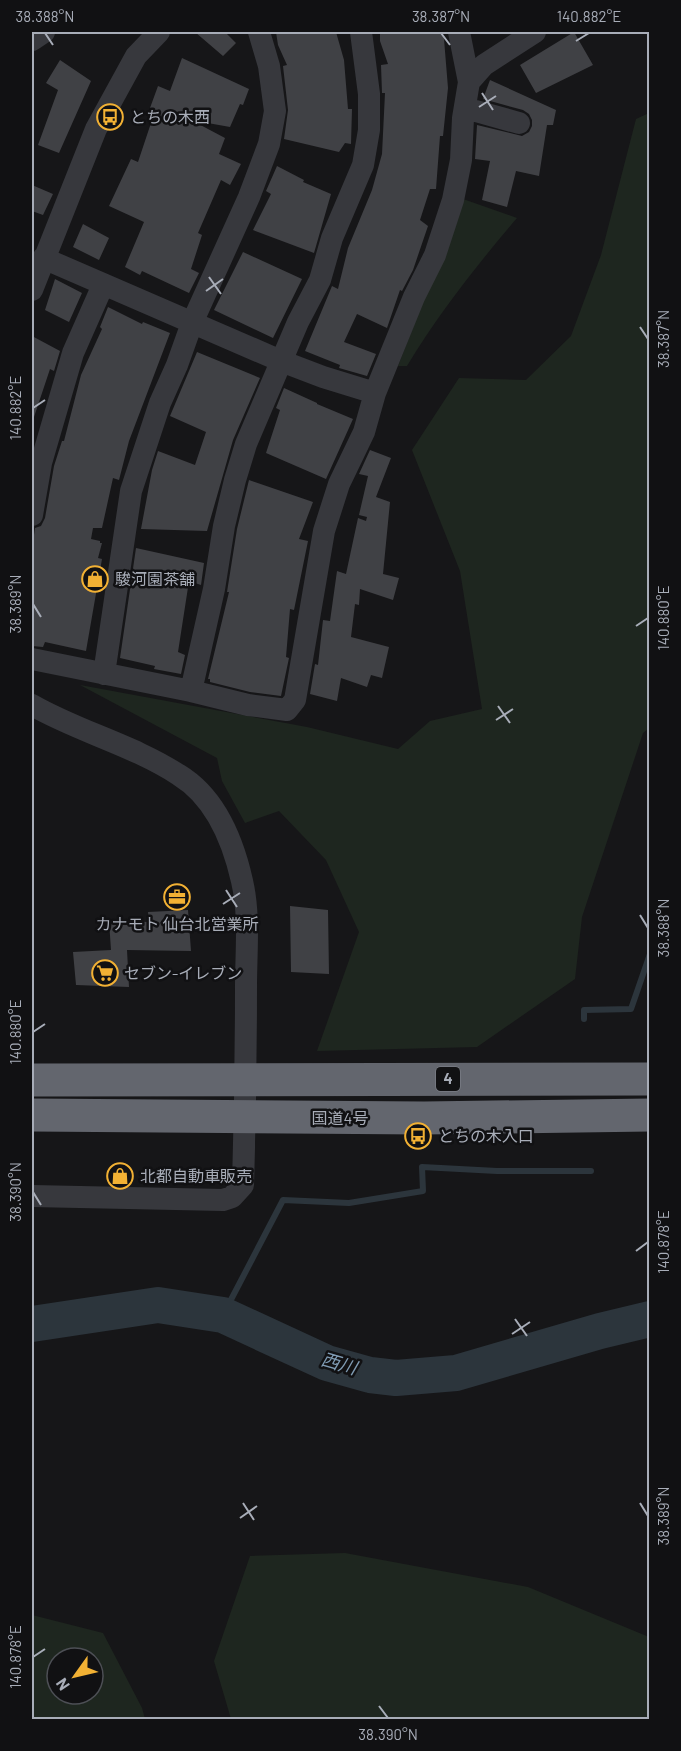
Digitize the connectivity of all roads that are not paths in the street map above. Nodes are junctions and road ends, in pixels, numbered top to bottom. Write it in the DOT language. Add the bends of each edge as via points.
graph roads {
  1 [pos="44,32"];
  2 [pos="159,32"];
  3 [pos="259,32"];
  4 [pos="361,32"];
  5 [pos="459,32"];
  6 [pos="535,32"];
  7 [pos="32,40"];
  8 [pos="470,82"];
  9 [pos="465,108"];
  10 [pos="519,123"];
  11 [pos="44,258"];
  12 [pos="103,285"];
  13 [pos="32,290"];
  14 [pos="192,323"];
  15 [pos="281,361"];
  16 [pos="375,393"];
  17 [pos="32,515"];
  18 [pos="32,659"];
  19 [pos="104,674"];
  20 [pos="191,691"];
  21 [pos="32,705"];
  22 [pos="650,1079"];
  23 [pos="32,1080"];
  24 [pos="246,1080"];
  25 [pos="650,1115"];
  26 [pos="32,1116"];
  27 [pos="244,1117"];
  28 [pos="32,1196"];
  1 -- 7 [label="street"];
  2 -- 11 [label="street" via="136,56 96,129"];
  3 -- 14 [label="street" via="269,66 275,111 268,144"];
  4 -- 15 [label="street" via="369,94 369,130 363,165 320,280"];
  5 -- 8 [label="street"];
  6 -- 8 [label="street" via="484,65"];
  8 -- 9 [label="street"];
  9 -- 10 [label="street"];
  9 -- 16 [label="street" via="453,201 435,255"];
  11 -- 12 [label="street"];
  11 -- 13 [label="street"];
  12 -- 14 [label="street"];
  12 -- 17 [label="street" via="73,353 41,463"];
  14 -- 15 [label="street"];
  14 -- 19 [label="street" via="131,490"];
  15 -- 16 [label="street"];
  15 -- 20 [label="street" via="235,480"];
  16 -- 20 [label="street" via="364,432 339,484 324,531 295,700 287,710"];
  18 -- 19 [label="street"];
  19 -- 20 [label="street"];
  21 -- 24 [label="street" via="181,775 212,805 232,845 243,883"];
  22 -- 24 [label="highway, 4"];
  23 -- 24 [label="highway, 4"];
  24 -- 27 [label="street"];
  25 -- 27 [label="highway, 国道4号"];
  26 -- 27 [label="highway, 国道4号"];
  27 -- 28 [label="street" via="243,1185 232,1197 222,1200"];
}
